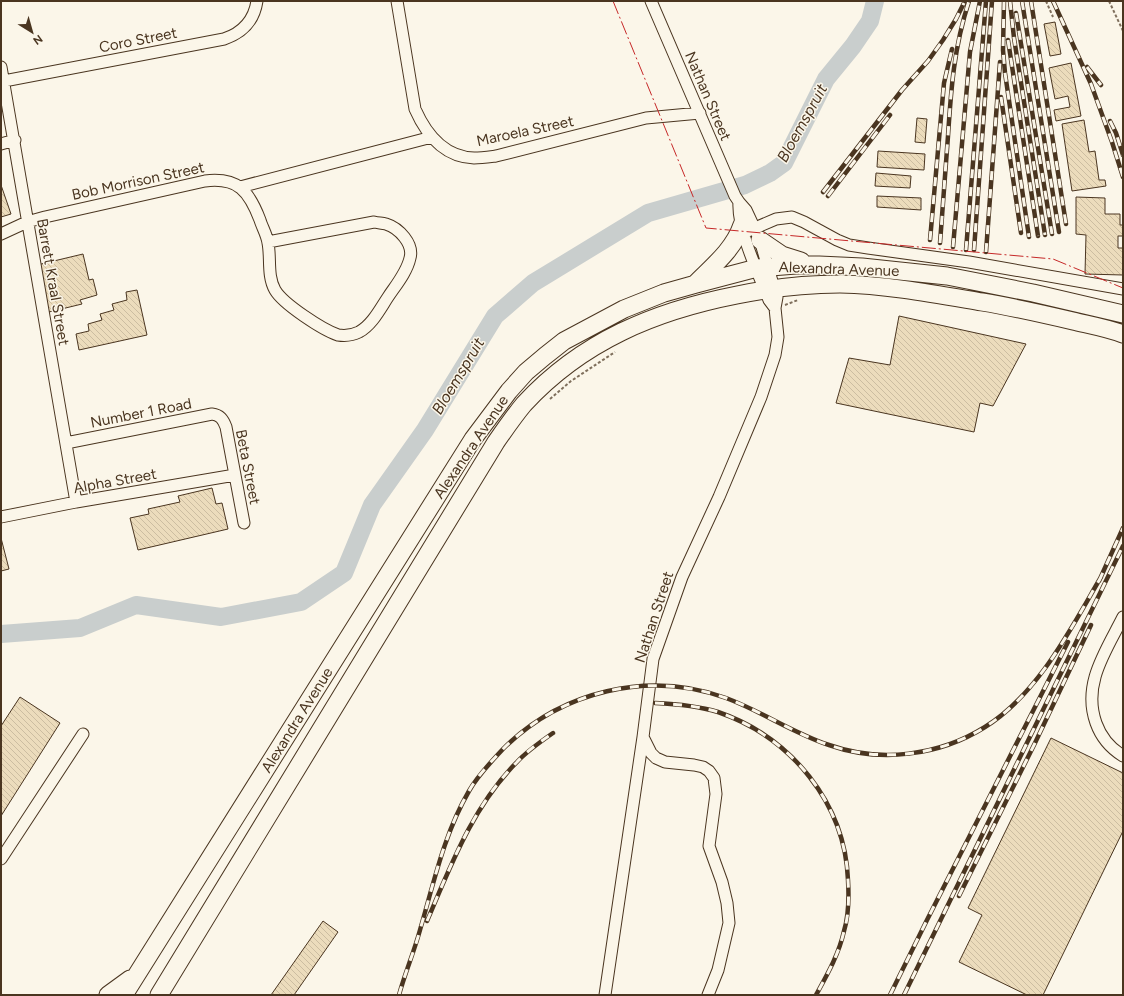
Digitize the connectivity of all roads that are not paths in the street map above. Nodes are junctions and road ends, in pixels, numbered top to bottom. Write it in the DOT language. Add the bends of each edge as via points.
graph roads {
  1 [pos="257,1"];
  2 [pos="397,1"];
  3 [pos="651,1"];
  4 [pos="1,67"];
  5 [pos="4,81"];
  6 [pos="700,113"];
  7 [pos="432,137"];
  8 [pos="15,140"];
  9 [pos="1,144"];
  10 [pos="240,187"];
  11 [pos="27,222"];
  12 [pos="750,231"];
  13 [pos="1,234"];
  14 [pos="268,242"];
  15 [pos="819,265"];
  16 [pos="763,267"];
  17 [pos="696,284"];
  18 [pos="770,289"];
  19 [pos="1123,289"];
  20 [pos="1123,314"];
  21 [pos="1123,334"];
  22 [pos="221,417"];
  23 [pos="66,443"];
  24 [pos="235,475"];
  25 [pos="76,502"];
  26 [pos="1,517"];
  27 [pos="244,523"];
  28 [pos="1123,617"];
  29 [pos="82,734"];
  30 [pos="643,737"];
  31 [pos="1123,756"];
  32 [pos="1,859"];
  33 [pos="137,974"];
  34 [pos="108,995"];
  35 [pos="124,995"];
  36 [pos="159,995"];
  37 [pos="605,995"];
  38 [pos="708,995"];
  1 -- 5 [label="street, Coro Street" via="251,20 234,36"];
  2 -- 7 [label="street, Maroela Street" via="415,109"];
  3 -- 6 [label="street, Nathan Street"];
  4 -- 5 [label="street, Barrett Kraal Street"];
  5 -- 8 [label="street, Barrett Kraal Street"];
  6 -- 7 [label="street, Maroela Street" via="646,118 503,154 474,158 458,155 442,147"];
  6 -- 12 [label="street, Nathan Street" via="737,199 738,213"];
  7 -- 10 [label="street"];
  8 -- 9 [label="street"];
  8 -- 11 [label="street, Barrett Kraal Street"];
  10 -- 11 [label="street, Bob Morrison Street" via="219,179 205,181 65,211"];
  10 -- 14 [label="street" via="249,198"];
  11 -- 13 [label="street, Bob Morrison Street"];
  11 -- 23 [label="street, Barrett Kraal Street"];
  12 -- 15 [label="highway" via="782,255"];
  12 -- 16 [label="street, Nathan Street"];
  12 -- 16 [label="street, Nathan Street"];
  12 -- 17 [label="highway" via="738,235"];
  12 -- 19 [label="street" via="776,219 792,217 849,245 969,262"];
  14 -- 14 [label="street" via="271,278 275,290 292,309 339,335 360,331 372,321 411,257 410,246 404,236 387,224 374,222"];
  15 -- 16 [label="highway, Alexandra Avenue"];
  15 -- 20 [label="highway, Alexandra Avenue" via="947,276 1033,292"];
  16 -- 17 [label="highway, Alexandra Avenue"];
  16 -- 18 [label="street, Nathan Street"];
  17 -- 33 [label="highway, Alexandra Avenue" via="624,309 564,341 526,372 509,391 473,439"];
  18 -- 21 [label="highway, Alexandra Avenue" via="852,284 928,292 1013,307"];
  18 -- 30 [label="street, Nathan Street" via="769,300 775,308 778,337 775,356 761,397 719,497 682,577 653,659"];
  18 -- 36 [label="highway, Alexandra Avenue" via="685,307 632,327 572,362 523,405 492,449"];
  22 -- 23 [label="street, Number 1 Road" via="212,414"];
  22 -- 24 [label="street, Beta Street" via="226,427"];
  23 -- 25 [label="street, Barrett Kraal Street"];
  24 -- 25 [label="street, Alpha Street"];
  24 -- 27 [label="street, Beta Street"];
  25 -- 26 [label="street, Alpha Street"];
  28 -- 31 [label="street" via="1098,667 1092,685 1091,699 1093,714 1102,735 1106,742"];
  29 -- 32 [label="street"];
  30 -- 37 [label="street, Nathan Street"];
  30 -- 38 [label="street" via="656,758 665,762 703,767 714,778 716,794 709,846 722,882 729,923 718,970"];
  33 -- 34 [label="highway"];
  33 -- 35 [label="highway, Alexandra Avenue"];
}
